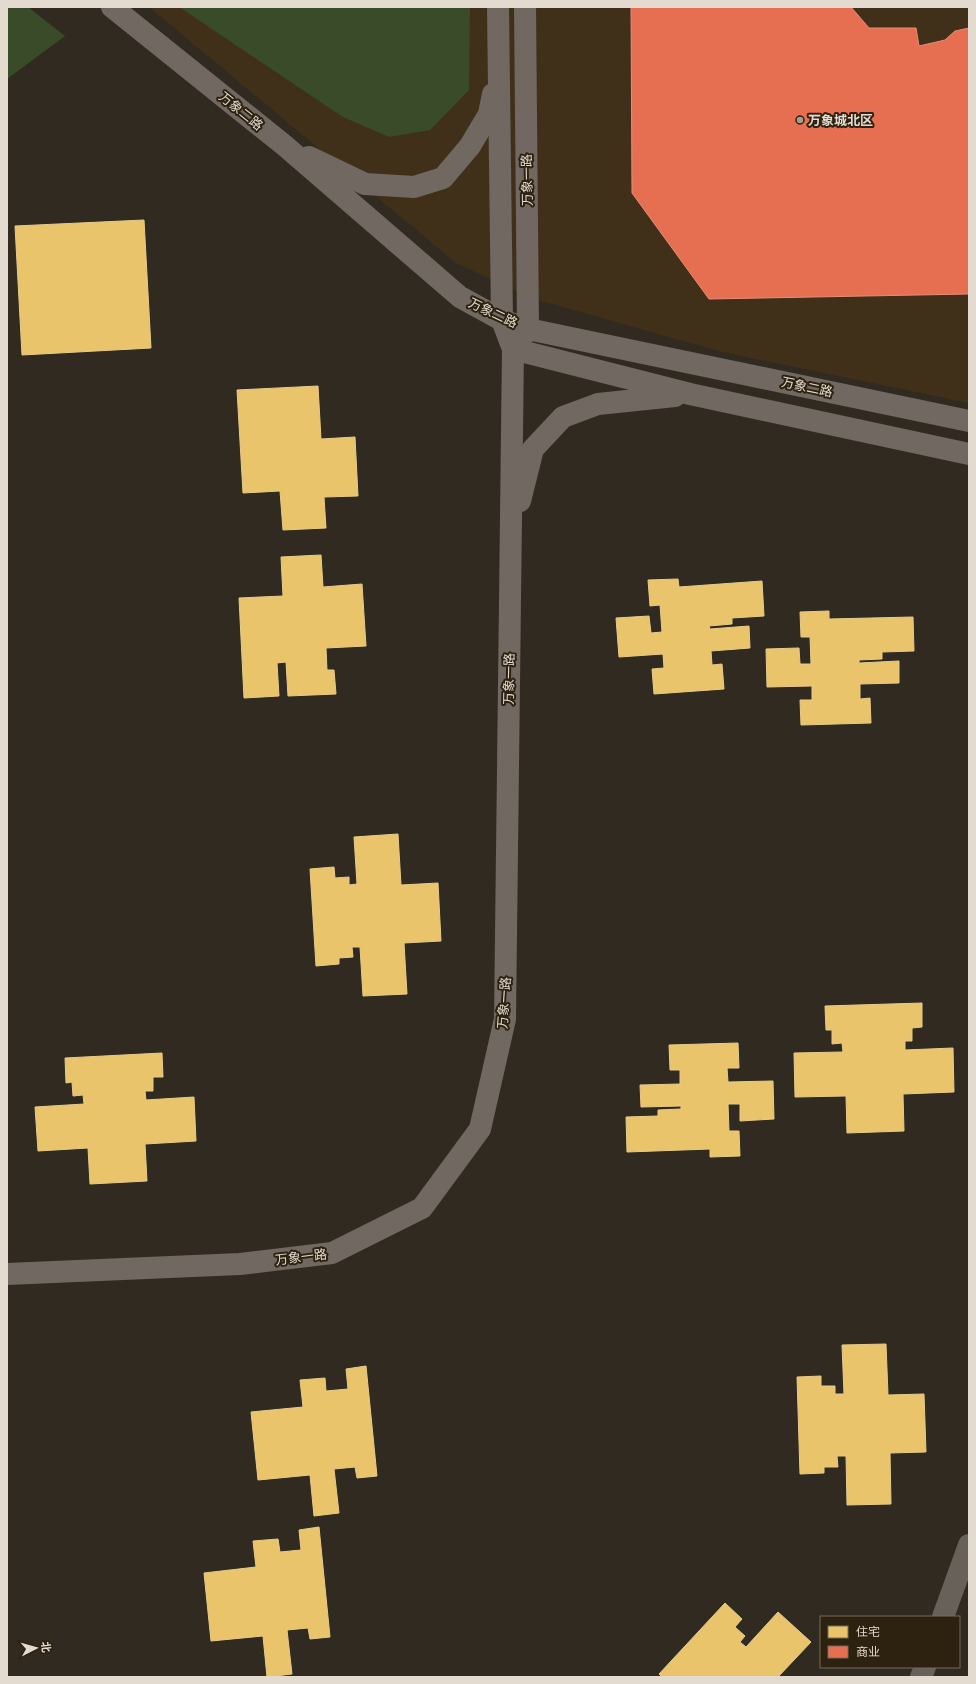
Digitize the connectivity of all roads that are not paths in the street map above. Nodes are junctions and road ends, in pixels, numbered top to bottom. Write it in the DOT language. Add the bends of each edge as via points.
graph roads {
  1 [pos="112,7"];
  2 [pos="498,7"];
  3 [pos="525,7"];
  4 [pos="499,55"];
  5 [pos="284,145"];
  6 [pos="502,320"];
  7 [pos="528,328"];
  8 [pos="513,349"];
  9 [pos="690,394"];
  10 [pos="969,421"];
  11 [pos="969,454"];
  12 [pos="511,535"];
  13 [pos="7,1274"];
  14 [pos="969,1546"];
  15 [pos="943,1616"];
  1 -- 5 [label="street, 万象二路"];
  2 -- 4 [label="street, 万象一路"];
  3 -- 7 [label="street, 万象一路"];
  4 -- 5 [label="street" via="490,114 470,146 443,178 414,187 365,184"];
  4 -- 6 [label="street, 万象一路"];
  5 -- 6 [label="street, 万象二路" via="460,297"];
  6 -- 7 [label="street, 万象二路"];
  6 -- 8 [label="street, 万象一路"];
  7 -- 8 [label="street"];
  7 -- 10 [label="street, 万象二路"];
  8 -- 9 [label="street, 万象二路"];
  8 -- 12 [label="street, 万象一路"];
  9 -- 11 [label="street, 万象二路"];
  9 -- 12 [label="street" via="598,404 563,417 533,450"];
  12 -- 13 [label="street, 万象一路" via="505,1019 480,1129 422,1208 332,1254 240,1264"];
  14 -- 15 [label="street"];
}
